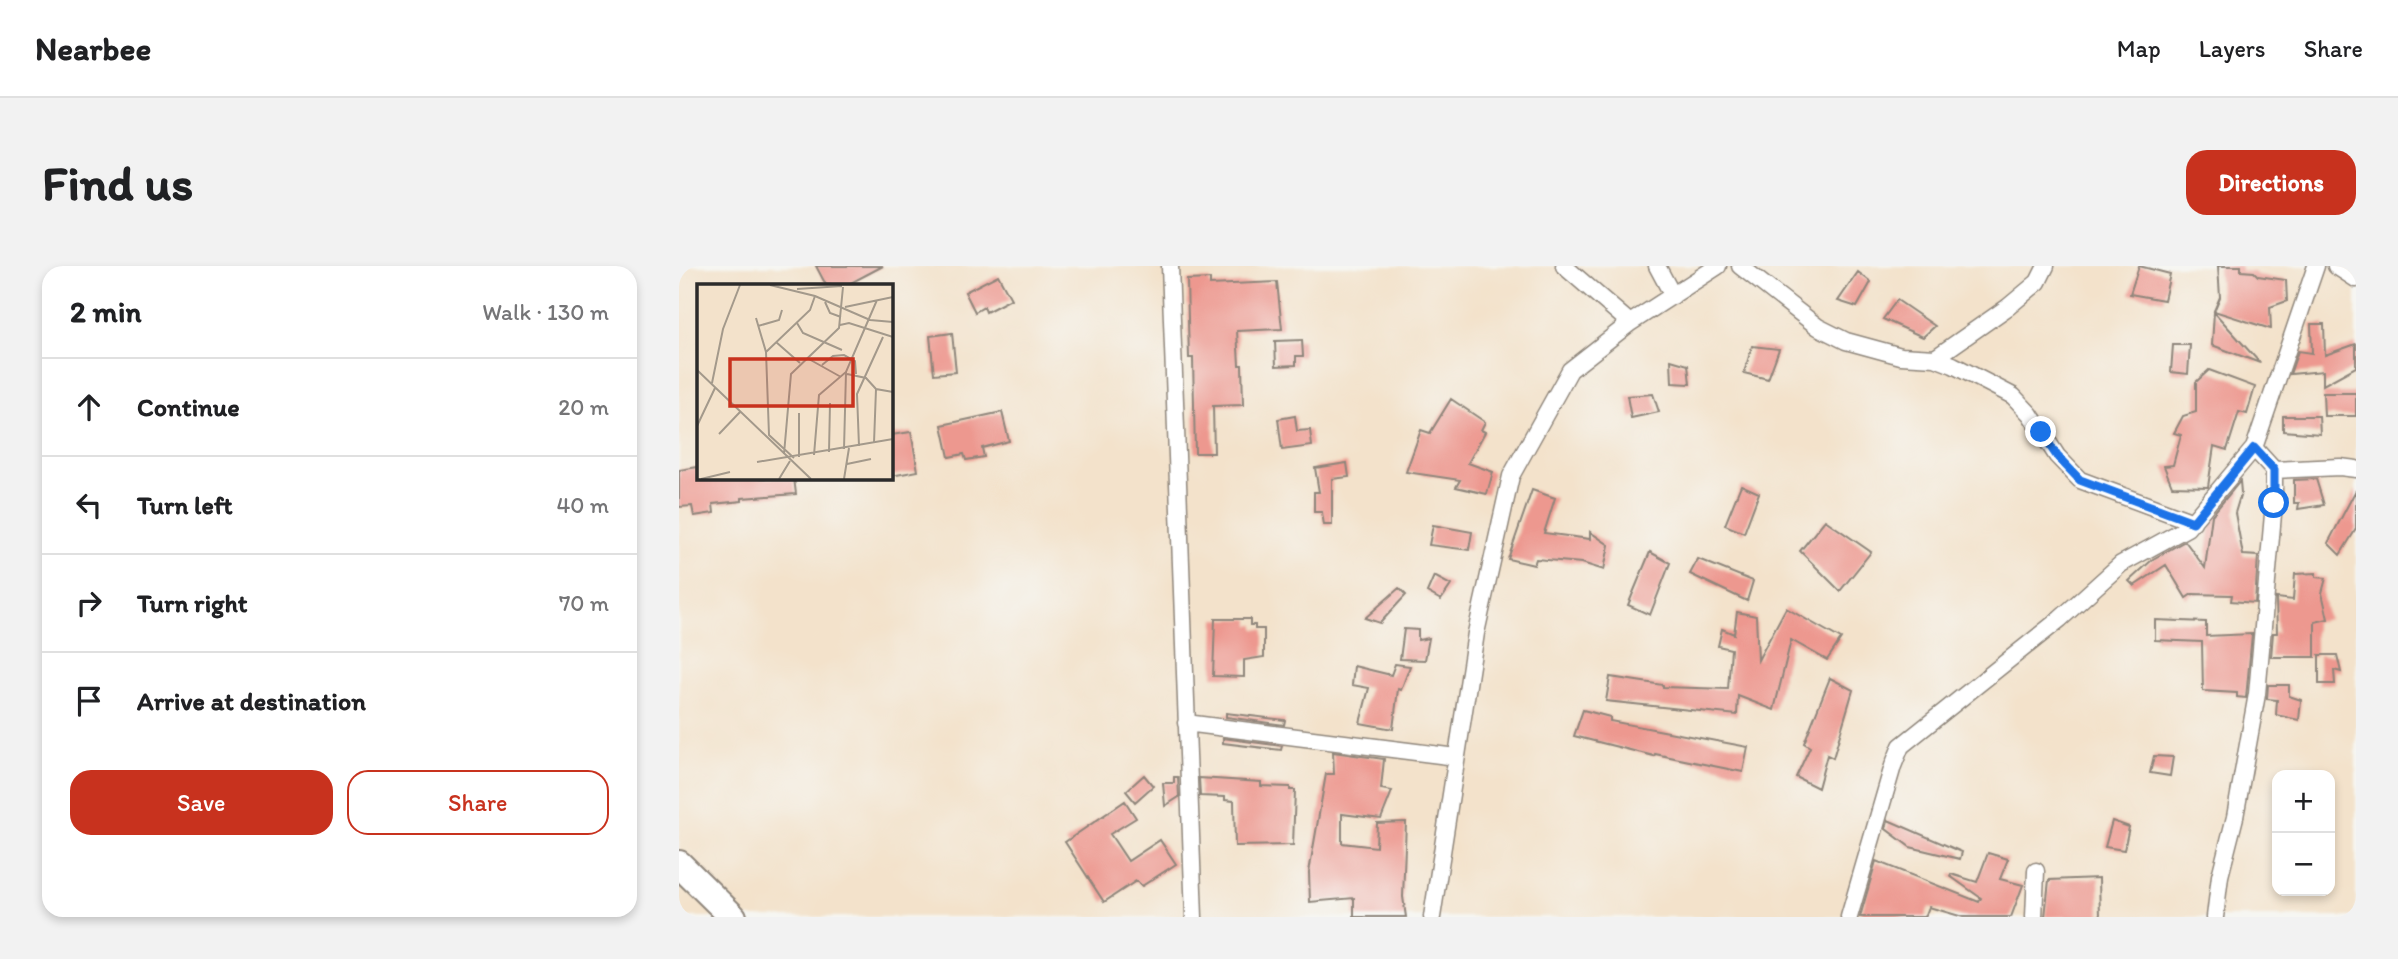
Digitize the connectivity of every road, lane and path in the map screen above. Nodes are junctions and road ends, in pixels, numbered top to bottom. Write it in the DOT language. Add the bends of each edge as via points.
graph roads {
  1 [pos="1170,266"];
  2 [pos="1564,266"];
  3 [pos="1657,266"];
  4 [pos="1718,266"];
  5 [pos="1740,266"];
  6 [pos="2046,266"];
  7 [pos="2316,266"];
  8 [pos="2336,266"];
  9 [pos="2356,279"];
  10 [pos="1673,296"];
  11 [pos="1630,323"];
  12 [pos="1935,358"];
  13 [pos="2254,448"];
  14 [pos="2356,469"];
  15 [pos="2274,470"];
  16 [pos="2193,522"];
  17 [pos="1186,723"];
  18 [pos="1457,757"];
  19 [pos="679,864"];
  20 [pos="2036,871"];
  21 [pos="733,917"];
  22 [pos="1194,917"];
  23 [pos="1432,917"];
  24 [pos="1849,917"];
  25 [pos="2034,917"];
  26 [pos="2215,917"];
  1 -- 17 [label="street"];
  2 -- 11 [label="street"];
  3 -- 10 [label="street"];
  4 -- 10 [label="street"];
  5 -- 12 [label="street" via="1818,327 1846,341 1901,356"];
  6 -- 12 [label="street" via="2038,282 2008,307"];
  7 -- 13 [label="street"];
  8 -- 9 [label="street"];
  10 -- 11 [label="street"];
  11 -- 18 [label="street" via="1570,370 1511,476 1476,633"];
  12 -- 16 [label="street" via="2013,397 2080,480"];
  13 -- 15 [label="street"];
  13 -- 16 [label="street"];
  14 -- 15 [label="street"];
  15 -- 26 [label="street" via="2257,694"];
  16 -- 24 [label="street" via="2121,565 1901,746"];
  17 -- 18 [label="street"];
  17 -- 22 [label="street"];
  18 -- 23 [label="street"];
  19 -- 21 [label="main road"];
  20 -- 25 [label="street"];
}
